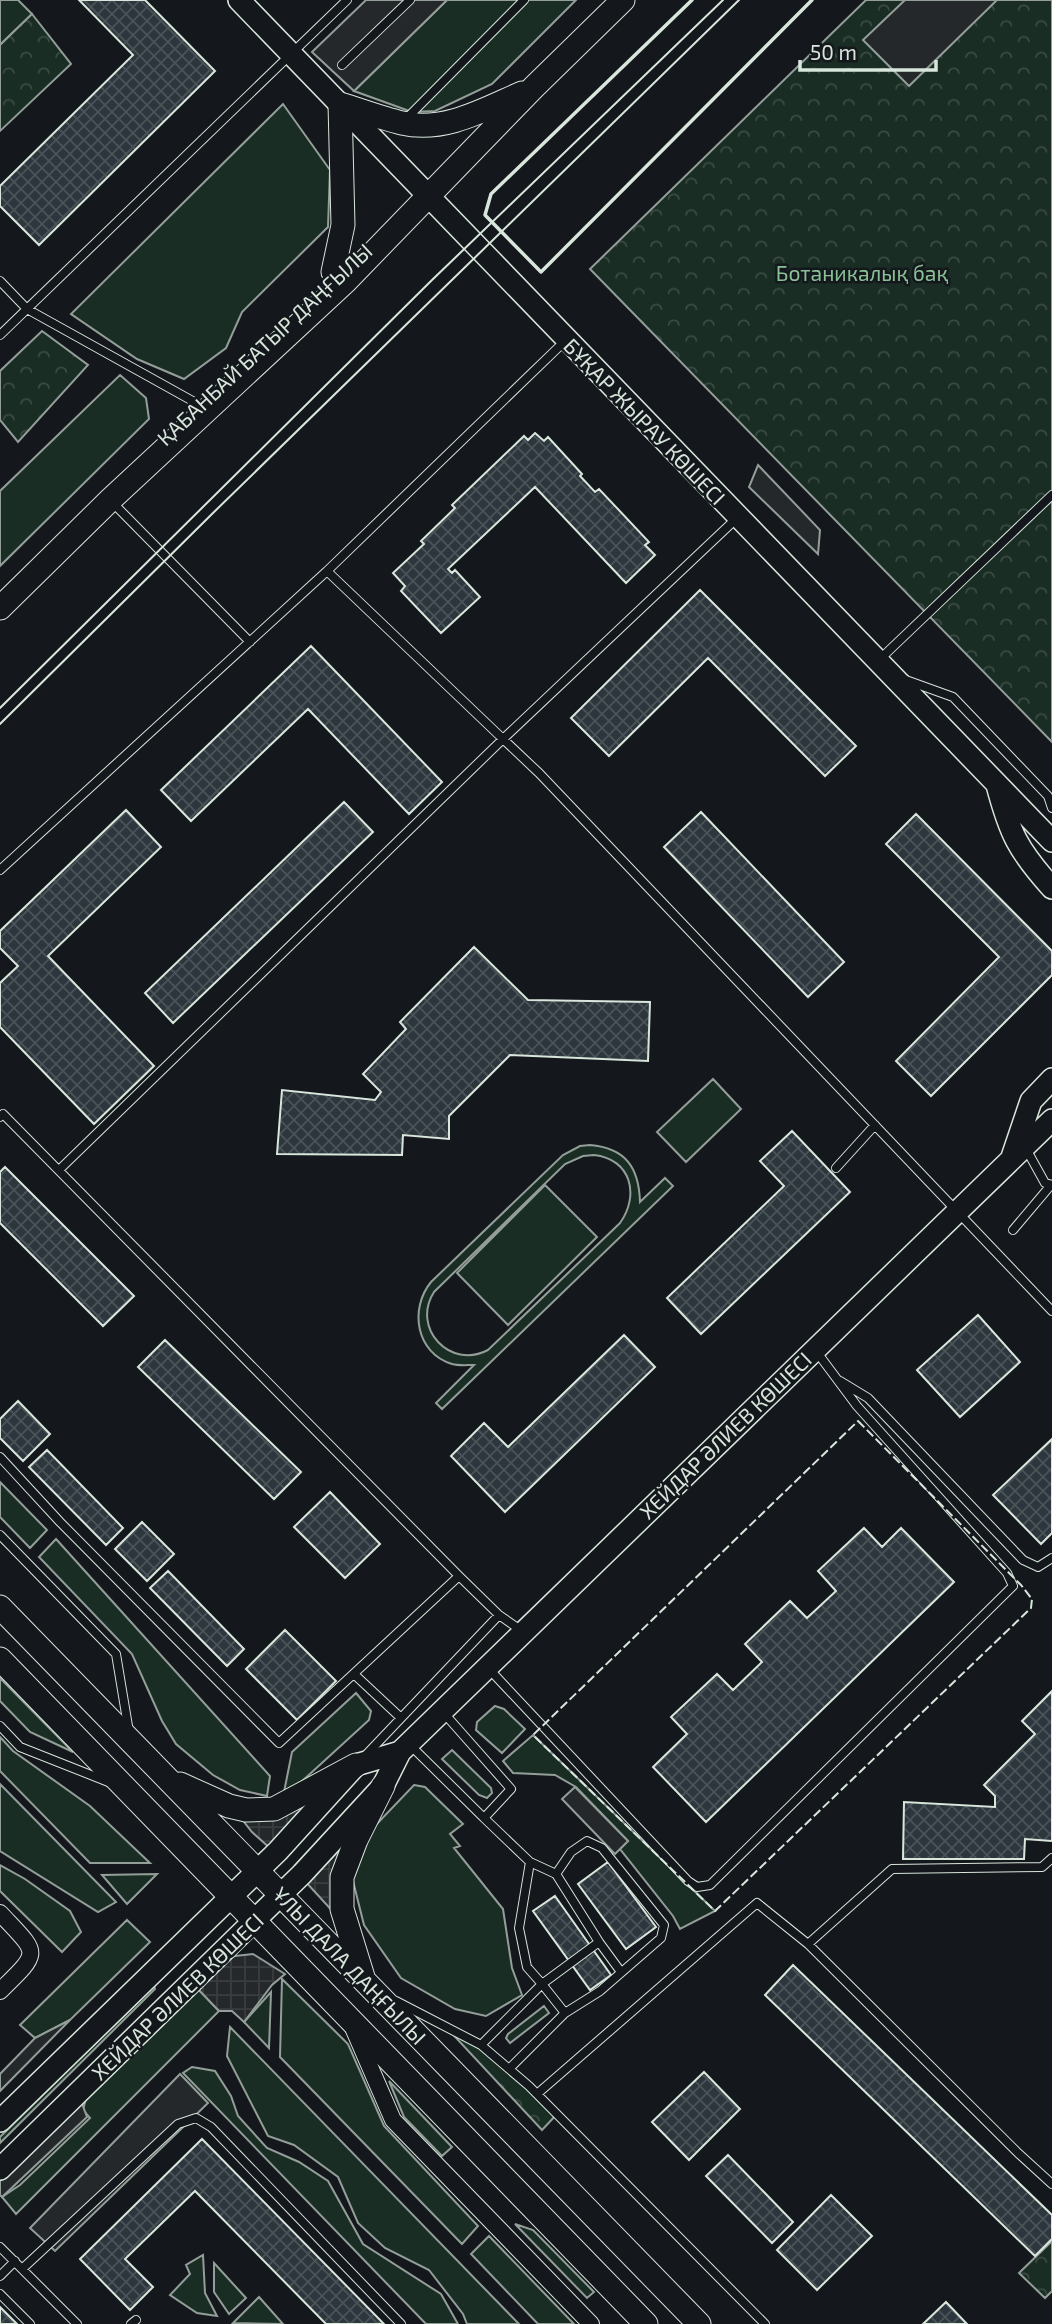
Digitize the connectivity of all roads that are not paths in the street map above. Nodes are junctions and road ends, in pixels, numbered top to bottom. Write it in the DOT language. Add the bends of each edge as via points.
graph roads {
  1 [pos="239,0"];
  2 [pos="347,0"];
  3 [pos="410,0"];
  4 [pos="524,0"];
  5 [pos="623,0"];
  6 [pos="292,54"];
  7 [pos="342,65"];
  8 [pos="534,87"];
  9 [pos="340,104"];
  10 [pos="405,120"];
  11 [pos="428,197"];
  12 [pos="333,272"];
  13 [pos="0,281"];
  14 [pos="27,309"];
  15 [pos="0,335"];
  16 [pos="566,340"];
  17 [pos="198,404"];
  18 [pos="1052,495"];
  19 [pos="110,500"];
  20 [pos="738,517"];
  21 [pos="327,571"];
  22 [pos="0,608"];
  23 [pos="250,642"];
  24 [pos="884,667"];
  25 [pos="503,739"];
  26 [pos="997,783"];
  27 [pos="1052,808"];
  28 [pos="1052,841"];
  29 [pos="0,870"];
  30 [pos="1052,888"];
  31 [pos="1052,1079"];
  32 [pos="1,1114"];
  33 [pos="1052,1120"];
  34 [pos="875,1125"];
  35 [pos="1018,1155"];
  36 [pos="836,1168"];
  37 [pos="59,1170"];
  38 [pos="1051,1185"];
  39 [pos="957,1211"];
  40 [pos="1013,1230"];
  41 [pos="1052,1311"];
  42 [pos="814,1349"];
  43 [pos="835,1378"];
  44 [pos="0,1457"];
  45 [pos="0,1535"];
  46 [pos="1052,1558"];
  47 [pos="459,1576"];
  48 [pos="0,1607"];
  49 [pos="499,1615"];
  50 [pos="522,1631"];
  51 [pos="0,1659"];
  52 [pos="488,1668"];
  53 [pos="355,1675"];
  54 [pos="443,1712"];
  55 [pos="401,1718"];
  56 [pos="0,1726"];
  57 [pos="131,1741"];
  58 [pos="404,1748"];
  59 [pos="356,1765"];
  60 [pos="155,1768"];
  61 [pos="383,1786"];
  62 [pos="127,1790"];
  63 [pos="484,1818"];
  64 [pos="1052,1858"];
  65 [pos="530,1862"];
  66 [pos="258,1871"];
  67 [pos="556,1874"];
  68 [pos="281,1895"];
  69 [pos="231,1897"];
  70 [pos="0,1913"];
  71 [pos="254,1921"];
  72 [pos="599,1942"];
  73 [pos="808,1944"];
  74 [pos="621,1972"];
  75 [pos="368,1984"];
  76 [pos="542,1984"];
  77 [pos="0,1991"];
  78 [pos="565,2013"];
  79 [pos="349,2018"];
  80 [pos="481,2045"];
  81 [pos="509,2069"];
  82 [pos="537,2094"];
  83 [pos="0,2121"];
  84 [pos="0,2169"];
  85 [pos="1052,2184"];
  86 [pos="0,2247"];
  87 [pos="15,2261"];
  88 [pos="22,2269"];
  89 [pos="0,2276"];
  90 [pos="0,2294"];
  91 [pos="30,2324"];
  92 [pos="77,2324"];
  93 [pos="401,2324"];
  94 [pos="591,2324"];
  95 [pos="646,2324"];
  96 [pos="699,2324"];
  97 [pos="765,2324"];
  1 -- 6 [label="street, БҰҚАР ЖЫРАУ КӨШЕСІ"];
  2 -- 6 [label="lane"];
  3 -- 7 [label="lane"];
  4 -- 10 [label="lane"];
  5 -- 8 [label="main road, ҚАБАНБАЙ БАТЫР ДАҢҒЫЛЫ"];
  6 -- 9 [label="street, БҰҚАР ЖЫРАУ КӨШЕСІ"];
  6 -- 14 [label="lane"];
  8 -- 9 [label="main road" via="467,117 432,125 405,124"];
  8 -- 11 [label="main road, ҚАБАНБАЙ БАТЫР ДАҢҒЫЛЫ"];
  9 -- 11 [label="street, БҰҚАР ЖЫРАУ КӨШЕСІ"];
  9 -- 12 [label="main road" via="343,225"];
  11 -- 12 [label="main road, ҚАБАНБАЙ БАТЫР ДАҢҒЫЛЫ"];
  11 -- 16 [label="street, БҰҚАР ЖЫРАУ КӨШЕСІ"];
  11 -- 19 [label="main road, ҚАБАНБАЙ БАТЫР ДАҢҒЫЛЫ" via="346,281"];
  12 -- 17 [label="main road, ҚАБАНБАЙ БАТЫР ДАҢҒЫЛЫ"];
  13 -- 14 [label="lane"];
  14 -- 15 [label="lane"];
  14 -- 17 [label="lane"];
  16 -- 20 [label="street, БҰҚАР ЖЫРАУ КӨШЕСІ"];
  16 -- 21 [label="lane"];
  17 -- 19 [label="main road, ҚАБАНБАЙ БАТЫР ДАҢҒЫЛЫ"];
  18 -- 24 [label="lane"];
  19 -- 22 [label="main road, ҚАБАНБАЙ БАТЫР ДАҢҒЫЛЫ"];
  19 -- 23 [label="lane"];
  20 -- 24 [label="street, БҰҚАР ЖЫРАУ КӨШЕСІ"];
  20 -- 25 [label="lane"];
  21 -- 23 [label="lane"];
  21 -- 25 [label="lane"];
  23 -- 29 [label="lane"];
  24 -- 26 [label="street, БҰҚАР ЖЫРАУ КӨШЕСІ"];
  24 -- 27 [label="lane" via="953,696 1048,796"];
  25 -- 34 [label="lane"];
  25 -- 37 [label="lane"];
  26 -- 28 [label="street, БҰҚАР ЖЫРАУ КӨШЕСІ"];
  26 -- 30 [label="street" via="1017,845"];
  31 -- 35 [label="street" via="1031,1101"];
  32 -- 37 [label="lane"];
  33 -- 35 [label="street, ХЕЙДАР ӘЛИЕВ КӨШЕСІ"];
  34 -- 36 [label="lane"];
  34 -- 39 [label="lane"];
  35 -- 38 [label="lane"];
  35 -- 39 [label="street, ХЕЙДАР ӘЛИЕВ КӨШЕСІ"];
  37 -- 47 [label="lane"];
  38 -- 40 [label="lane"];
  39 -- 41 [label="lane"];
  39 -- 42 [label="street, ХЕЙДАР ӘЛИЕВ КӨШЕСІ"];
  42 -- 43 [label="lane"];
  42 -- 50 [label="street, ХЕЙДАР ӘЛИЕВ КӨШЕСІ"];
  43 -- 46 [label="lane" via="868,1398 1023,1560 1038,1567"];
  43 -- 52 [label="lane" via="1007,1573 1013,1586 710,1885 697,1887 688,1881"];
  44 -- 53 [label="lane" via="279,1743"];
  45 -- 57 [label="lane" via="116,1654"];
  47 -- 49 [label="lane"];
  47 -- 53 [label="lane"];
  48 -- 57 [label="main road, ҰЛЫ ДАЛА ДАҢҒЫЛЫ"];
  49 -- 50 [label="lane"];
  49 -- 55 [label="lane"];
  50 -- 52 [label="street, ХЕЙДАР ӘЛИЕВ КӨШЕСІ"];
  51 -- 62 [label="main road, ҰЛЫ ДАЛА ДАҢҒЫЛЫ"];
  52 -- 54 [label="street, ХЕЙДАР ӘЛИЕВ КӨШЕСІ"];
  53 -- 55 [label="lane"];
  54 -- 58 [label="street, ХЕЙДАР ӘЛИЕВ КӨШЕСІ"];
  54 -- 63 [label="lane" via="511,1789"];
  55 -- 59 [label="lane"];
  56 -- 62 [label="lane" via="20,1747"];
  57 -- 60 [label="main road, ҰЛЫ ДАЛА ДАҢҒЫЛЫ"];
  58 -- 59 [label="street, ХЕЙДАР ӘЛИЕВ КӨШЕСІ"];
  58 -- 61 [label="street, ХЕЙДАР ӘЛИЕВ КӨШЕСІ"];
  58 -- 63 [label="lane"];
  59 -- 60 [label="main road" via="274,1809 246,1810 208,1798"];
  59 -- 66 [label="street, ХЕЙДАР ӘЛИЕВ КӨШЕСІ"];
  60 -- 66 [label="main road, ҰЛЫ ДАЛА ДАҢҒЫЛЫ"];
  61 -- 68 [label="street, ХЕЙДАР ӘЛИЕВ КӨШЕСІ"];
  61 -- 75 [label="main road" via="342,1877 342,1909"];
  62 -- 69 [label="main road, ҰЛЫ ДАЛА ДАҢҒЫЛЫ"];
  63 -- 65 [label="lane"];
  64 -- 73 [label="lane" via="1042,1867 892,1869"];
  65 -- 67 [label="lane"];
  65 -- 76 [label="lane" via="519,1928 527,1967"];
  66 -- 68 [label="main road, ҰЛЫ ДАЛА ДАҢҒЫЛЫ"];
  66 -- 69 [label="street, ХЕЙДАР ӘЛИЕВ КӨШЕСІ"];
  67 -- 72 [label="lane"];
  67 -- 74 [label="lane" via="571,1852 587,1841 601,1848 664,1926 661,1938"];
  68 -- 71 [label="street, ХЕЙДАР ӘЛИЕВ КӨШЕСІ"];
  68 -- 75 [label="main road, ҰЛЫ ДАЛА ДАҢҒЫЛЫ"];
  69 -- 71 [label="main road, ҰЛЫ ДАЛА ДАҢҒЫЛЫ"];
  69 -- 83 [label="street, ХЕЙДАР ӘЛИЕВ КӨШЕСІ"];
  70 -- 77 [label="street" via="29,1944 32,1954 28,1964"];
  71 -- 79 [label="main road, ҰЛЫ ДАЛА ДАҢҒЫЛЫ"];
  71 -- 84 [label="street, ХЕЙДАР ӘЛИЕВ КӨШЕСІ"];
  72 -- 74 [label="lane"];
  72 -- 76 [label="lane"];
  73 -- 82 [label="lane" via="757,1903"];
  73 -- 85 [label="lane"];
  74 -- 78 [label="lane"];
  75 -- 80 [label="lane"];
  75 -- 96 [label="main road, ҰЛЫ ДАЛА ДАҢҒЫЛЫ"];
  76 -- 78 [label="lane"];
  76 -- 80 [label="lane"];
  78 -- 81 [label="lane"];
  79 -- 94 [label="street" via="393,2120"];
  79 -- 95 [label="main road, ҰЛЫ ДАЛА ДАҢҒЫЛЫ"];
  80 -- 81 [label="lane"];
  81 -- 82 [label="lane"];
  82 -- 97 [label="lane"];
  86 -- 87 [label="lane"];
  87 -- 88 [label="lane"];
  87 -- 89 [label="lane"];
  88 -- 92 [label="lane"];
  88 -- 93 [label="lane" via="178,2124 196,2118 211,2127"];
  90 -- 91 [label="lane"];
}
